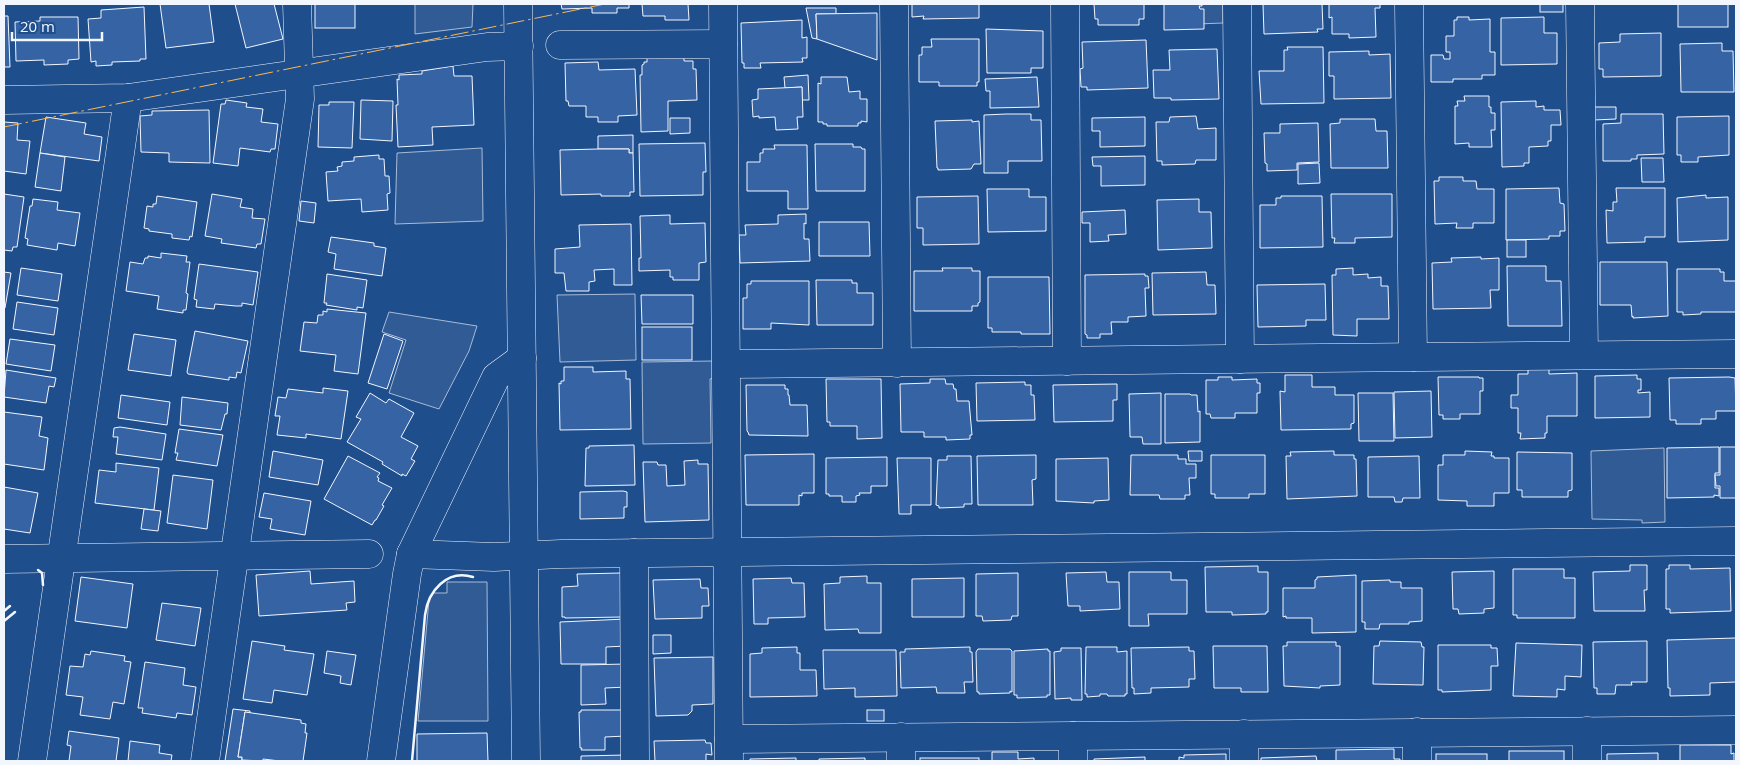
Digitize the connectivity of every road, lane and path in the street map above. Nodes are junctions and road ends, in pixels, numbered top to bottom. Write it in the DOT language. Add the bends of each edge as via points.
graph roads {
  1 [pos="297,4"];
  2 [pos="518,4"];
  3 [pos="723,4"];
  4 [pos="894,4"];
  5 [pos="1065,4"];
  6 [pos="1237,4"];
  7 [pos="1409,4"];
  8 [pos="1580,4"];
  9 [pos="723,44"];
  10 [pos="560,45"];
  11 [pos="519,46"];
  12 [pos="299,74"];
  13 [pos="128,98"];
  14 [pos="4,100"];
  15 [pos="1736,354"];
  16 [pos="1584,355"];
  17 [pos="1413,357"];
  18 [pos="522,358"];
  19 [pos="1240,359"];
  20 [pos="1067,361"];
  21 [pos="897,363"];
  22 [pos="727,364"];
  23 [pos="1736,542"];
  24 [pos="727,552"];
  25 [pos="634,553"];
  26 [pos="370,554"];
  27 [pos="411,554"];
  28 [pos="524,555"];
  29 [pos="235,556"];
  30 [pos="61,558"];
  31 [pos="4,559"];
  32 [pos="1736,730"];
  33 [pos="1587,731"];
  34 [pos="1417,732"];
  35 [pos="1244,734"];
  36 [pos="1073,748"];
  37 [pos="901,749"];
  38 [pos="729,750"];
  39 [pos="32,761"];
  40 [pos="205,761"];
  41 [pos="381,761"];
  42 [pos="526,761"];
  43 [pos="635,761"];
  44 [pos="1244,761"];
  45 [pos="1417,761"];
  46 [pos="1587,761"];
  1 -- 12 [label="street"];
  2 -- 11 [label="street"];
  3 -- 9 [label="street"];
  4 -- 21 [label="street"];
  5 -- 20 [label="street"];
  6 -- 19 [label="street"];
  7 -- 17 [label="street"];
  8 -- 16 [label="street"];
  9 -- 10 [label="street"];
  9 -- 22 [label="street"];
  11 -- 12 [label="street"];
  11 -- 18 [label="street"];
  12 -- 13 [label="street"];
  12 -- 29 [label="street" via="300,99"];
  13 -- 14 [label="street"];
  13 -- 30 [label="street"];
  15 -- 16 [label="street"];
  16 -- 17 [label="street"];
  17 -- 19 [label="street"];
  18 -- 27 [label="street" via="496,377"];
  18 -- 28 [label="street"];
  19 -- 20 [label="street"];
  20 -- 21 [label="street"];
  21 -- 22 [label="street"];
  22 -- 24 [label="street"];
  23 -- 24 [label="street"];
  24 -- 25 [label="street"];
  24 -- 38 [label="street"];
  25 -- 28 [label="street"];
  25 -- 43 [label="street"];
  26 -- 29 [label="street"];
  27 -- 28 [label="street"];
  27 -- 41 [label="street"];
  28 -- 42 [label="street"];
  29 -- 30 [label="street"];
  29 -- 40 [label="street"];
  30 -- 31 [label="street"];
  30 -- 39 [label="street"];
  32 -- 33 [label="street"];
  33 -- 34 [label="street"];
  33 -- 46 [label="street"];
  34 -- 35 [label="street"];
  34 -- 45 [label="street"];
  35 -- 36 [label="street"];
  35 -- 44 [label="street"];
  36 -- 37 [label="street"];
  37 -- 38 [label="street"];
}
